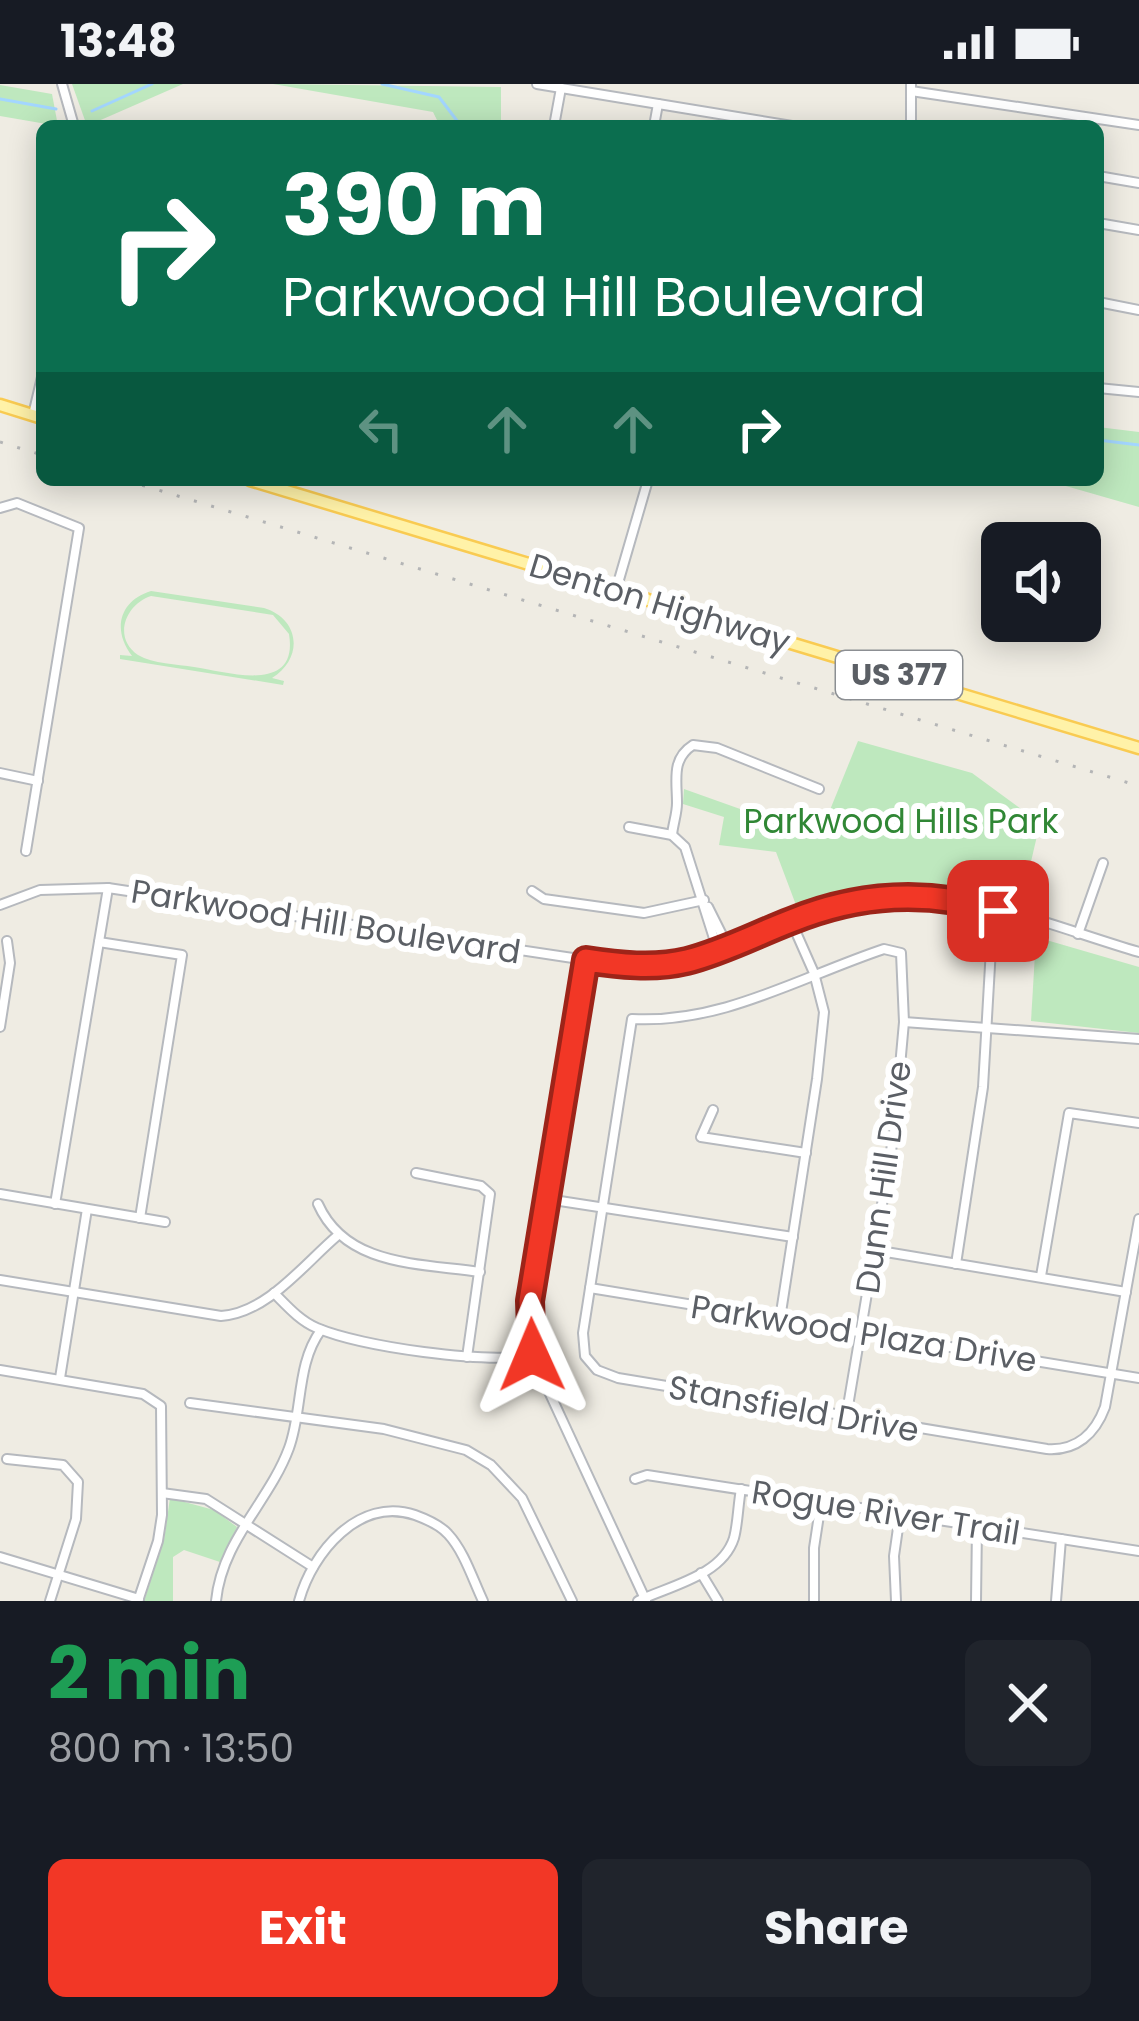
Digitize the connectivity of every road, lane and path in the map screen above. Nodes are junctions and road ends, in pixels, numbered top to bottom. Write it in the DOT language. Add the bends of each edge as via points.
graph roads {
  1 [pos="62,84"];
  2 [pos="537,84"];
  3 [pos="911,87"];
  4 [pos="561,88"];
  5 [pos="658,104"];
  6 [pos="72,120"];
  7 [pos="555,120"];
  8 [pos="655,120"];
  9 [pos="737,120"];
  10 [pos="911,120"];
  11 [pos="1139,125"];
  12 [pos="1104,177"];
  13 [pos="1139,183"];
  14 [pos="1104,224"];
  15 [pos="1139,230"];
  16 [pos="1104,303"];
  17 [pos="1139,310"];
  18 [pos="1104,388"];
  19 [pos="1139,390"];
  20 [pos="0,405"];
  21 [pos="36,415"];
  22 [pos="270,486"];
  23 [pos="645,486"];
  24 [pos="0,508"];
  25 [pos="616,590"];
  26 [pos="1139,748"];
  27 [pos="0,773"];
  28 [pos="38,781"];
  29 [pos="819,789"];
  30 [pos="629,827"];
  31 [pos="672,835"];
  32 [pos="26,851"];
  33 [pos="1102,863"];
  34 [pos="108,888"];
  35 [pos="532,891"];
  36 [pos="705,903"];
  37 [pos="0,905"];
  38 [pos="998,911"];
  39 [pos="791,921"];
  40 [pos="1078,934"];
  41 [pos="7,941"];
  42 [pos="99,941"];
  43 [pos="723,949"];
  44 [pos="1139,952"];
  45 [pos="586,960"];
  46 [pos="814,973"];
  47 [pos="904,1022"];
  48 [pos="0,1027"];
  49 [pos="987,1027"];
  50 [pos="1139,1039"];
  51 [pos="713,1109"];
  52 [pos="1139,1123"];
  53 [pos="806,1154"];
  54 [pos="416,1173"];
  55 [pos="0,1194"];
  56 [pos="547,1199"];
  57 [pos="56,1204"];
  58 [pos="318,1204"];
  59 [pos="603,1208"];
  60 [pos="87,1209"];
  61 [pos="140,1218"];
  62 [pos="1139,1219"];
  63 [pos="165,1222"];
  64 [pos="337,1236"];
  65 [pos="793,1238"];
  66 [pos="874,1250"];
  67 [pos="956,1264"];
  68 [pos="480,1272"];
  69 [pos="1041,1276"];
  70 [pos="0,1280"];
  71 [pos="590,1288"];
  72 [pos="74,1292"];
  73 [pos="274,1292"];
  74 [pos="1126,1292"];
  75 [pos="780,1318"];
  76 [pos="321,1330"];
  77 [pos="859,1334"];
  78 [pos="532,1355"];
  79 [pos="467,1357"];
  80 [pos="0,1370"];
  81 [pos="1111,1373"];
  82 [pos="60,1378"];
  83 [pos="1139,1378"];
  84 [pos="190,1403"];
  85 [pos="296,1417"];
  86 [pos="846,1418"];
  87 [pos="7,1459"];
  88 [pos="635,1479"];
  89 [pos="741,1490"];
  90 [pos="162,1493"];
  91 [pos="821,1502"];
  92 [pos="900,1514"];
  93 [pos="245,1522"];
  94 [pos="977,1526"];
  95 [pos="1061,1539"];
  96 [pos="1139,1551"];
  97 [pos="0,1557"];
  98 [pos="313,1567"];
  99 [pos="701,1574"];
  100 [pos="58,1576"];
  101 [pos="139,1600"];
  102 [pos="480,1600"];
  103 [pos="642,1600"];
  104 [pos="50,1601"];
  105 [pos="216,1601"];
  106 [pos="299,1601"];
  107 [pos="572,1601"];
  108 [pos="718,1601"];
  109 [pos="814,1601"];
  110 [pos="896,1601"];
  111 [pos="976,1601"];
  112 [pos="1056,1601"];
  1 -- 6 [label="street"];
  2 -- 4 [label="street"];
  3 -- 10 [label="street"];
  3 -- 11 [label="street"];
  4 -- 5 [label="street"];
  4 -- 7 [label="street"];
  5 -- 8 [label="street"];
  5 -- 9 [label="street"];
  12 -- 13 [label="street"];
  14 -- 15 [label="street"];
  16 -- 17 [label="street"];
  18 -- 19 [label="street"];
  20 -- 21 [label="main road"];
  22 -- 25 [label="main road, Denton Highway / US 377"];
  23 -- 25 [label="street"];
  24 -- 28 [label="street" via="17,503 79,529"];
  25 -- 26 [label="main road, Denton Highway / US 377"];
  27 -- 28 [label="street"];
  28 -- 32 [label="street"];
  29 -- 31 [label="street" via="693,745 676,772"];
  30 -- 31 [label="street"];
  31 -- 36 [label="street" via="692,860"];
  33 -- 40 [label="street"];
  34 -- 37 [label="street, Parkwood Hill Boulevard" via="40,890"];
  34 -- 42 [label="street"];
  34 -- 45 [label="street, Parkwood Hill Boulevard"];
  35 -- 36 [label="street" via="644,913"];
  36 -- 43 [label="street"];
  38 -- 39 [label="street, Parkwood Hill Boulevard" via="943,897 893,896"];
  38 -- 40 [label="street, Parkwood Hill Boulevard"];
  38 -- 49 [label="street"];
  39 -- 43 [label="street, Parkwood Hill Boulevard"];
  39 -- 46 [label="street"];
  40 -- 44 [label="street, Parkwood Hill Boulevard"];
  41 -- 48 [label="street"];
  42 -- 57 [label="street"];
  42 -- 61 [label="street" via="182,955"];
  43 -- 45 [label="street, Parkwood Hill Boulevard" via="685,962"];
  45 -- 56 [label="street"];
  46 -- 47 [label="street, Dunn Hill Drive" via="884,949 901,953"];
  46 -- 53 [label="street" via="823,1026"];
  46 -- 59 [label="street, Stansfield Drive" via="711,1013 632,1019"];
  47 -- 49 [label="street"];
  47 -- 66 [label="street, Dunn Hill Drive"];
  49 -- 50 [label="street"];
  49 -- 67 [label="street"];
  51 -- 53 [label="street" via="701,1137"];
  52 -- 69 [label="street" via="1069,1113"];
  53 -- 65 [label="street"];
  54 -- 68 [label="street" via="488,1191"];
  55 -- 57 [label="street"];
  56 -- 59 [label="street"];
  56 -- 78 [label="street" via="530,1301"];
  57 -- 60 [label="street"];
  58 -- 64 [label="street"];
  59 -- 65 [label="street"];
  59 -- 71 [label="street, Stansfield Drive"];
  60 -- 61 [label="street"];
  60 -- 72 [label="street"];
  61 -- 63 [label="street"];
  62 -- 74 [label="street, Stansfield Drive"];
  64 -- 68 [label="street" via="379,1256"];
  64 -- 73 [label="street"];
  65 -- 75 [label="street"];
  66 -- 67 [label="street"];
  66 -- 77 [label="street, Dunn Hill Drive"];
  67 -- 69 [label="street"];
  68 -- 79 [label="street"];
  69 -- 74 [label="street"];
  70 -- 72 [label="street"];
  71 -- 75 [label="street, Parkwood Plaza Drive"];
  71 -- 86 [label="street, Stansfield Drive" via="582,1346 597,1370"];
  72 -- 73 [label="street" via="221,1316 238,1315"];
  72 -- 82 [label="street"];
  73 -- 76 [label="street"];
  74 -- 81 [label="street, Stansfield Drive"];
  75 -- 77 [label="street, Parkwood Plaza Drive"];
  76 -- 79 [label="street"];
  76 -- 85 [label="street"];
  77 -- 81 [label="street, Parkwood Plaza Drive"];
  77 -- 86 [label="street, Dunn Hill Drive"];
  78 -- 79 [label="street"];
  78 -- 103 [label="street"];
  80 -- 82 [label="street"];
  81 -- 83 [label="street, Parkwood Plaza Drive"];
  81 -- 86 [label="street, Stansfield Drive" via="1093,1432 1060,1450"];
  82 -- 90 [label="street" via="143,1394 161,1406"];
  84 -- 85 [label="street"];
  85 -- 93 [label="street" via="286,1455"];
  85 -- 107 [label="street" via="384,1429 493,1462 522,1498"];
  87 -- 100 [label="street" via="63,1465 78,1482"];
  88 -- 89 [label="street, Rogue River Trail"];
  89 -- 91 [label="street, Rogue River Trail"];
  89 -- 99 [label="street" via="727,1553"];
  90 -- 93 [label="street" via="206,1499"];
  90 -- 101 [label="street" via="158,1541"];
  91 -- 92 [label="street, Rogue River Trail"];
  91 -- 109 [label="street"];
  92 -- 94 [label="street, Rogue River Trail"];
  92 -- 110 [label="street"];
  93 -- 98 [label="street"];
  93 -- 105 [label="street"];
  94 -- 95 [label="street, Rogue River Trail"];
  94 -- 111 [label="street"];
  95 -- 96 [label="street, Rogue River Trail"];
  95 -- 112 [label="street"];
  97 -- 100 [label="street"];
  98 -- 102 [label="street" via="351,1524 407,1512 448,1534"];
  98 -- 106 [label="street"];
  99 -- 103 [label="street"];
  99 -- 108 [label="street"];
  100 -- 101 [label="street"];
  100 -- 104 [label="street"];
}
